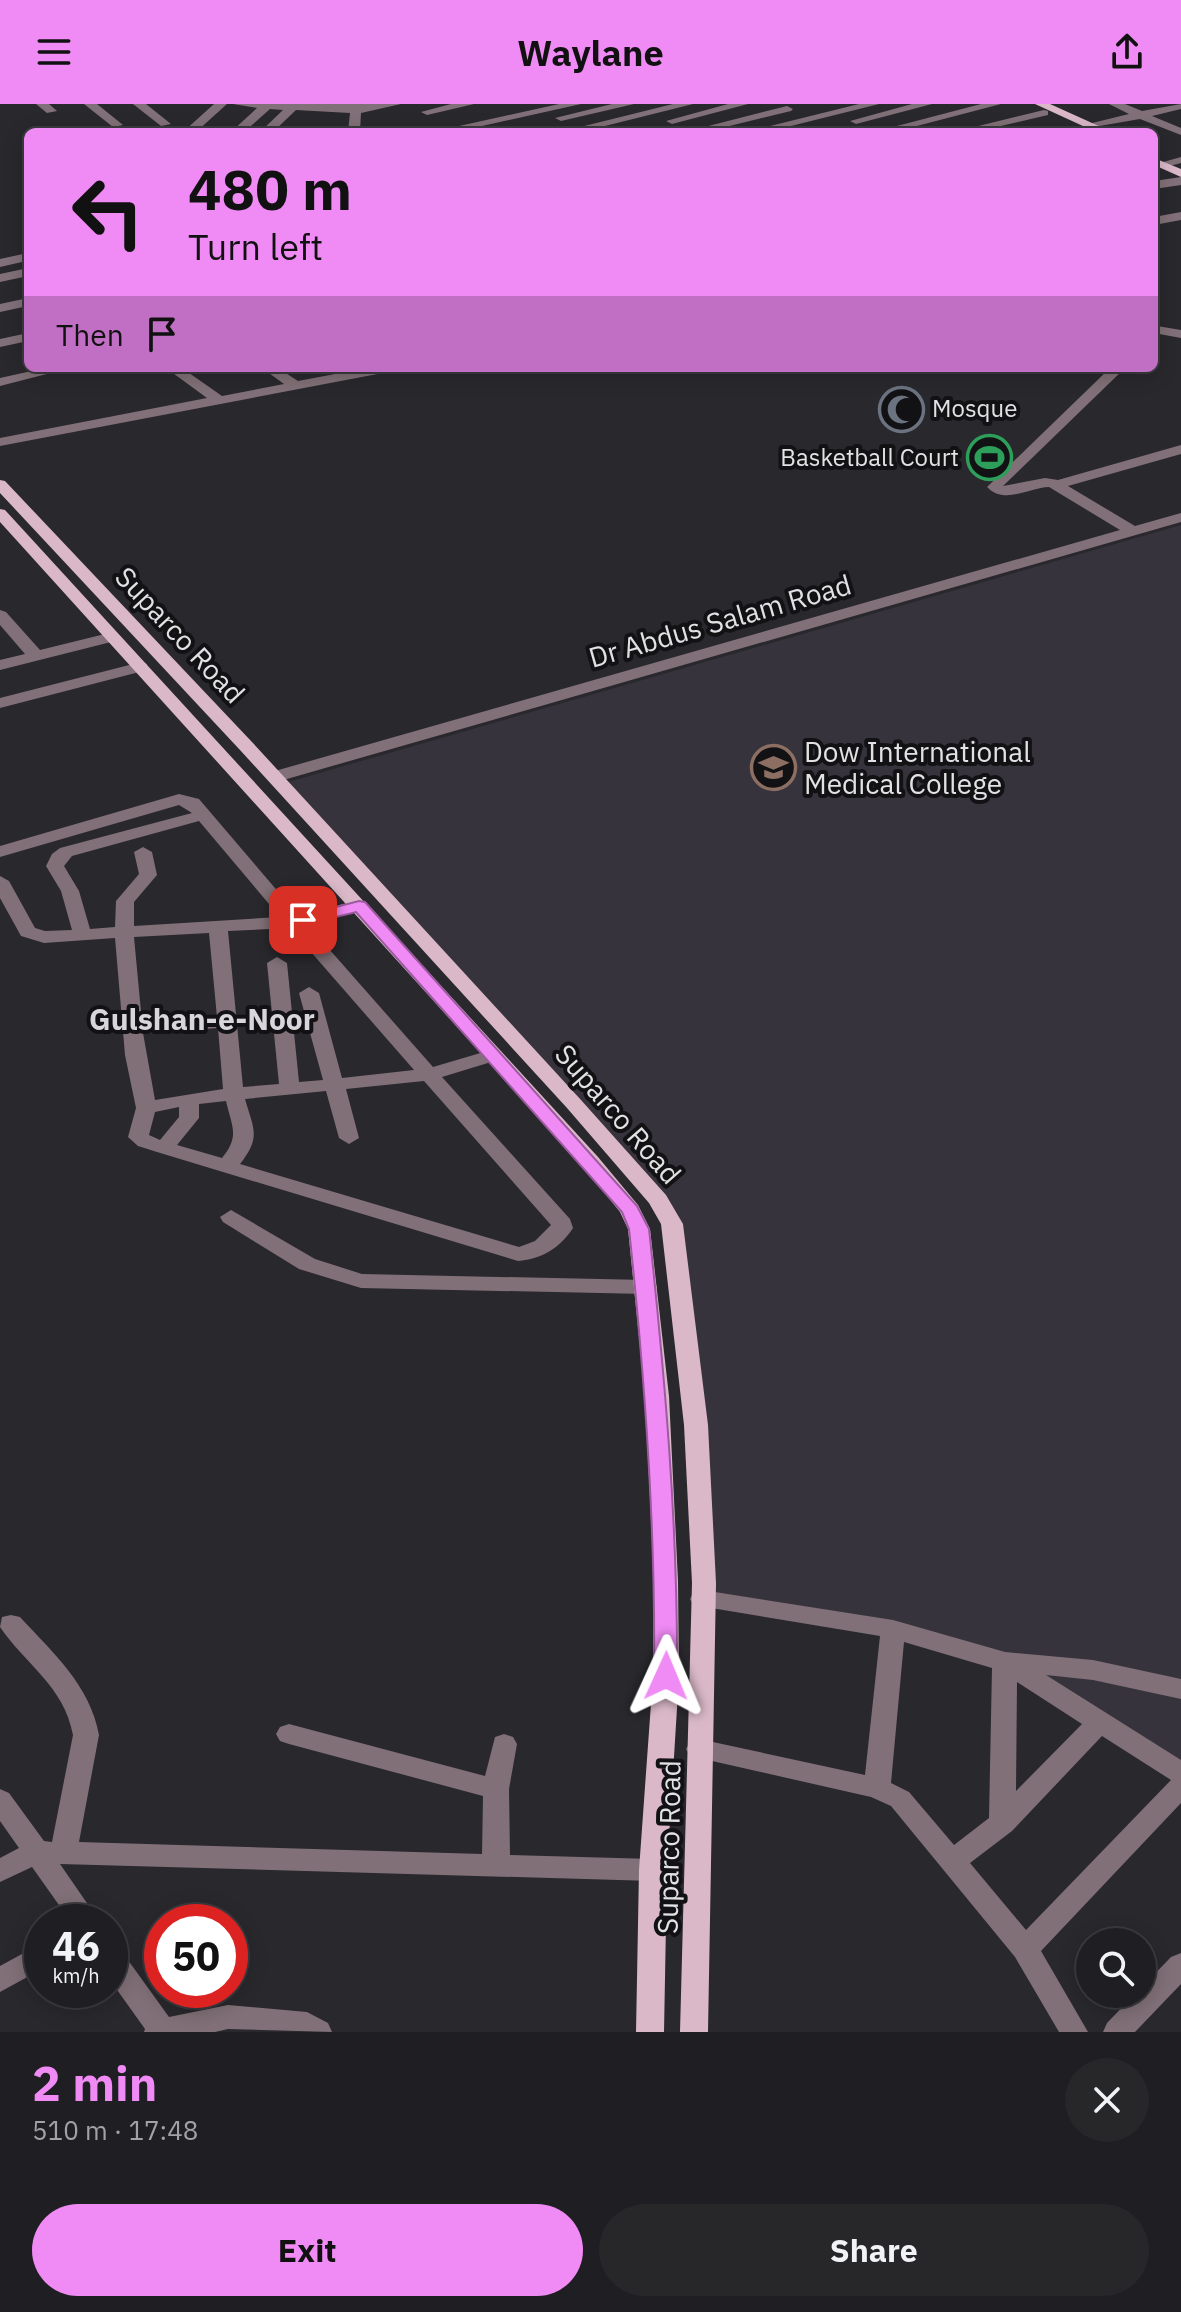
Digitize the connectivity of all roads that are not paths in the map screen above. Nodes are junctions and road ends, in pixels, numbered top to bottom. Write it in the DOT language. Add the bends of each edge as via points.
graph roads {
  1 [pos="90,104"];
  2 [pos="139,104"];
  3 [pos="221,104"];
  4 [pos="239,104"];
  5 [pos="395,104"];
  6 [pos="571,104"];
  7 [pos="628,104"];
  8 [pos="687,104"];
  9 [pos="742,104"];
  10 [pos="759,104"];
  11 [pos="873,104"];
  12 [pos="890,104"];
  13 [pos="926,104"];
  14 [pos="995,104"];
  15 [pos="1024,104"];
  16 [pos="1115,104"];
  17 [pos="268,105"];
  18 [pos="295,106"];
  19 [pos="1181,106"];
  20 [pos="356,107"];
  21 [pos="473,107"];
  22 [pos="799,107"];
  23 [pos="902,110"];
  24 [pos="1049,111"];
  25 [pos="427,112"];
  26 [pos="775,112"];
  27 [pos="585,113"];
  28 [pos="1141,115"];
  29 [pos="793,122"];
  30 [pos="923,122"];
  31 [pos="604,123"];
  32 [pos="165,124"];
  33 [pos="117,125"];
  34 [pos="194,128"];
  35 [pos="242,128"];
  36 [pos="270,128"];
  37 [pos="354,128"];
  38 [pos="456,128"];
  39 [pos="516,128"];
  40 [pos="583,128"];
  41 [pos="614,128"];
  42 [pos="639,128"];
  43 [pos="708,128"];
  44 [pos="768,128"];
  45 [pos="804,128"];
  46 [pos="828,128"];
  47 [pos="897,128"];
  48 [pos="939,128"];
  49 [pos="977,128"];
  50 [pos="1088,128"];
  51 [pos="1094,128"];
  52 [pos="1181,132"];
  53 [pos="1158,158"];
  54 [pos="1180,164"];
  55 [pos="1181,181"];
  56 [pos="1158,184"];
  57 [pos="1175,217"];
  58 [pos="1181,228"];
  59 [pos="24,258"];
  60 [pos="0,263"];
  61 [pos="24,273"];
  62 [pos="0,278"];
  63 [pos="24,303"];
  64 [pos="0,308"];
  65 [pos="1158,332"];
  66 [pos="1181,334"];
  67 [pos="24,338"];
  68 [pos="0,343"];
  69 [pos="45,372"];
  70 [pos="179,372"];
  71 [pos="275,372"];
  72 [pos="352,372"];
  73 [pos="1114,372"];
  74 [pos="0,382"];
  75 [pos="295,385"];
  76 [pos="219,400"];
  77 [pos="0,442"];
  78 [pos="1181,449"];
  79 [pos="0,484"];
  80 [pos="1057,485"];
  81 [pos="0,513"];
  82 [pos="1181,517"];
  83 [pos="1133,531"];
  84 [pos="71,574"];
  85 [pos="3,623"];
  86 [pos="113,637"];
  87 [pos="36,656"];
  88 [pos="0,665"];
  89 [pos="141,667"];
  90 [pos="0,703"];
  91 [pos="274,777"];
  92 [pos="203,815"];
  93 [pos="0,852"];
  94 [pos="143,852"];
  95 [pos="359,873"];
  96 [pos="337,880"];
  97 [pos="0,881"];
  98 [pos="359,906"];
  99 [pos="292,922"];
  100 [pos="218,927"];
  101 [pos="124,934"];
  102 [pos="83,935"];
  103 [pos="277,963"];
  104 [pos="309,993"];
  105 [pos="227,1022"];
  106 [pos="133,1028"];
  107 [pos="494,1055"];
  108 [pos="428,1075"];
  109 [pos="335,1085"];
  110 [pos="290,1089"];
  111 [pos="234,1095"];
  112 [pos="189,1099"];
  113 [pos="146,1108"];
  114 [pos="349,1138"];
  115 [pos="164,1148"];
  116 [pos="227,1166"];
  117 [pos="231,1217"];
  118 [pos="646,1287"];
  119 [pos="666,1581"];
  120 [pos="702,1602"];
  121 [pos="666,1620"];
  122 [pos="11,1624"];
  123 [pos="893,1629"];
  124 [pos="1005,1662"];
  125 [pos="1181,1689"];
  126 [pos="1100,1722"];
  127 [pos="289,1734"];
  128 [pos="504,1744"];
  129 [pos="699,1749"];
  130 [pos="1181,1773"];
  131 [pos="1181,1786"];
  132 [pos="877,1788"];
  133 [pos="496,1789"];
  134 [pos="0,1800"];
  135 [pos="1002,1823"];
  136 [pos="50,1852"];
  137 [pos="951,1863"];
  138 [pos="496,1866"];
  139 [pos="653,1870"];
  140 [pos="0,1871"];
  141 [pos="77,1904"];
  142 [pos="1025,1949"];
  143 [pos="1181,1965"];
  144 [pos="24,1966"];
  145 [pos="0,1980"];
  146 [pos="128,1983"];
  147 [pos="161,2031"];
  148 [pos="318,2032"];
  149 [pos="650,2032"];
  150 [pos="694,2032"];
  151 [pos="1074,2032"];
  152 [pos="1117,2032"];
  1 -- 33 [label="street"];
  2 -- 32 [label="street"];
  3 -- 34 [label="street"];
  4 -- 17 [label="street"];
  5 -- 20 [label="street"];
  6 -- 27 [label="street"];
  6 -- 38 [label="street"];
  7 -- 27 [label="street"];
  8 -- 31 [label="street"];
  9 -- 42 [label="street"];
  10 -- 26 [label="street"];
  11 -- 29 [label="street"];
  12 -- 23 [label="street"];
  13 -- 23 [label="street"];
  14 -- 30 [label="street"];
  15 -- 24 [label="main road"];
  16 -- 28 [label="street"];
  17 -- 18 [label="street"];
  17 -- 35 [label="street"];
  18 -- 20 [label="street"];
  18 -- 36 [label="street"];
  19 -- 28 [label="street"];
  20 -- 37 [label="street"];
  21 -- 25 [label="street"];
  22 -- 26 [label="street"];
  23 -- 46 [label="street"];
  24 -- 49 [label="street"];
  24 -- 50 [label="main road"];
  26 -- 29 [label="street"];
  26 -- 43 [label="street"];
  27 -- 31 [label="street"];
  27 -- 39 [label="street"];
  28 -- 51 [label="street"];
  28 -- 52 [label="street"];
  29 -- 44 [label="street"];
  29 -- 45 [label="street"];
  30 -- 47 [label="street"];
  30 -- 48 [label="street"];
  31 -- 40 [label="street"];
  31 -- 41 [label="street"];
  53 -- 54 [label="main road"];
  55 -- 56 [label="street"];
  57 -- 58 [label="street"];
  59 -- 60 [label="street"];
  61 -- 62 [label="street"];
  63 -- 64 [label="street"];
  65 -- 66 [label="street"];
  67 -- 68 [label="street"];
  69 -- 74 [label="street"];
  70 -- 76 [label="street"];
  71 -- 75 [label="street"];
  72 -- 75 [label="street"];
  73 -- 80 [label="street" via="994,487 1007,492 1039,482"];
  75 -- 76 [label="street"];
  76 -- 77 [label="street"];
  78 -- 80 [label="street"];
  79 -- 84 [label="main road, Suparco Road"];
  80 -- 83 [label="street"];
  81 -- 84 [label="main road, Suparco Road"];
  82 -- 83 [label="street, Dr Abdus Salam Road"];
  83 -- 91 [label="street, Dr Abdus Salam Road"];
  84 -- 86 [label="main road, Suparco Road"];
  84 -- 91 [label="main road, Suparco Road"];
  85 -- 87 [label="street"];
  86 -- 87 [label="street"];
  86 -- 89 [label="main road, Suparco Road"];
  87 -- 88 [label="street"];
  89 -- 90 [label="street"];
  89 -- 96 [label="main road, Suparco Road"];
  91 -- 95 [label="main road, Suparco Road"];
  92 -- 93 [label="street" via="193,803 179,799"];
  92 -- 99 [label="street"];
  92 -- 102 [label="street" via="58,858 55,866 70,891"];
  94 -- 101 [label="street" via="148,875 125,901"];
  95 -- 96 [label="main road"];
  95 -- 120 [label="main road, Suparco Road" via="574,1104 658,1200 672,1224 696,1425"];
  96 -- 98 [label="main road, Suparco Road"];
  97 -- 102 [label="street" via="28,932 44,937"];
  98 -- 99 [label="street"];
  98 -- 107 [label="main road, Suparco Road"];
  99 -- 100 [label="street"];
  99 -- 108 [label="street"];
  100 -- 101 [label="street"];
  100 -- 105 [label="street"];
  101 -- 102 [label="street"];
  101 -- 106 [label="street"];
  103 -- 110 [label="street"];
  104 -- 109 [label="street"];
  105 -- 106 [label="street"];
  105 -- 111 [label="street"];
  106 -- 113 [label="street"];
  107 -- 108 [label="street"];
  107 -- 118 [label="main road, Suparco Road" via="630,1210 639,1229"];
  108 -- 109 [label="street"];
  108 -- 116 [label="street" via="562,1224 557,1235 531,1253 518,1254"];
  109 -- 110 [label="street"];
  109 -- 114 [label="street"];
  110 -- 111 [label="street"];
  111 -- 112 [label="street"];
  111 -- 116 [label="street" via="245,1136"];
  112 -- 113 [label="street"];
  112 -- 115 [label="street" via="189,1118"];
  113 -- 115 [label="street" via="138,1137"];
  115 -- 116 [label="street"];
  117 -- 118 [label="street" via="307,1264 361,1281"];
  118 -- 119 [label="main road, Suparco Road"];
  119 -- 120 [label="main road"];
  119 -- 121 [label="main road, Suparco Road"];
  120 -- 121 [label="main road"];
  120 -- 123 [label="street"];
  120 -- 129 [label="main road, Suparco Road"];
  121 -- 139 [label="main road, Suparco Road"];
  122 -- 136 [label="street" via="76,1698 85,1718 86,1735"];
  123 -- 124 [label="street"];
  123 -- 132 [label="street"];
  124 -- 125 [label="street" via="1093,1670"];
  124 -- 126 [label="street"];
  124 -- 135 [label="street"];
  126 -- 130 [label="street"];
  126 -- 135 [label="street"];
  127 -- 133 [label="street"];
  128 -- 133 [label="street"];
  129 -- 132 [label="street"];
  129 -- 150 [label="main road, Suparco Road"];
  131 -- 142 [label="street"];
  132 -- 137 [label="street" via="900,1799"];
  133 -- 138 [label="street"];
  134 -- 136 [label="street"];
  135 -- 137 [label="street"];
  136 -- 138 [label="street"];
  136 -- 140 [label="street"];
  136 -- 141 [label="street"];
  137 -- 142 [label="street"];
  138 -- 139 [label="street"];
  139 -- 149 [label="main road, Suparco Road"];
  142 -- 151 [label="street"];
  143 -- 152 [label="street"];
  144 -- 145 [label="street"];
  146 -- 147 [label="street"];
  147 -- 148 [label="street" via="228,2017 307,2024"];
}
